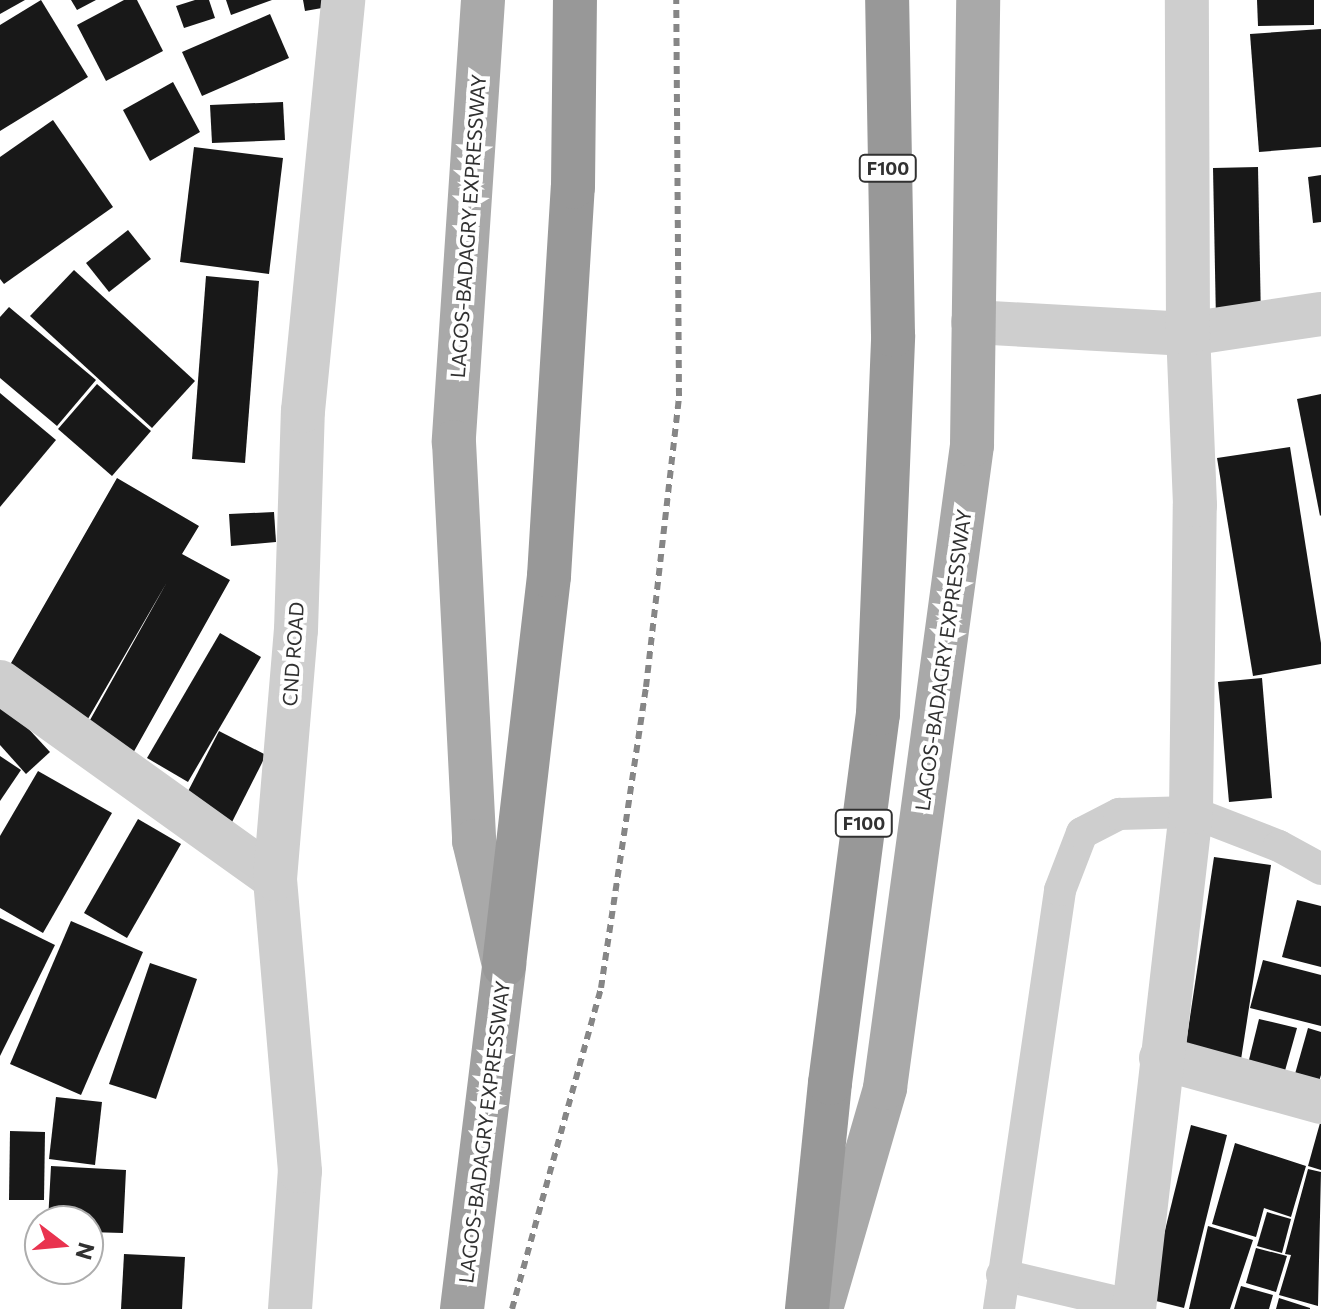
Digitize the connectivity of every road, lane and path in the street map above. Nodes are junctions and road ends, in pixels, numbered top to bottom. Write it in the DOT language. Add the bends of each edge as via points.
graph roads {
  1 [pos="343,0"];
  2 [pos="483,0"];
  3 [pos="575,0"];
  4 [pos="887,0"];
  5 [pos="978,0"];
  6 [pos="1187,0"];
  7 [pos="1321,314"];
  8 [pos="973,322"];
  9 [pos="1188,334"];
  10 [pos="0,682"];
  11 [pos="1191,812"];
  12 [pos="1321,869"];
  13 [pos="275,879"];
  14 [pos="504,965"];
  15 [pos="1161,1058"];
  16 [pos="1321,1102"];
  17 [pos="1002,1275"];
  18 [pos="1136,1308"];
  19 [pos="290,1309"];
  20 [pos="462,1309"];
  21 [pos="807,1309"];
  22 [pos="821,1309"];
  23 [pos="999,1309"];
  1 -- 13 [label="street, CND ROAD" via="303,411 296,630"];
  2 -- 14 [label="main road, LAGOS-BADAGRY EXPRESSWAY" via="454,442 474,841"];
  3 -- 14 [label="highway" via="573,187 549,576"];
  4 -- 21 [label="highway, F100" via="893,335 878,714"];
  5 -- 8 [label="main road, LAGOS-BADAGRY EXPRESSWAY"];
  6 -- 9 [label="street"];
  7 -- 9 [label="street"];
  8 -- 9 [label="street"];
  8 -- 22 [label="main road, LAGOS-BADAGRY EXPRESSWAY" via="972,445 885,1088"];
  9 -- 11 [label="street" via="1195,505"];
  10 -- 13 [label="street"];
  11 -- 12 [label="lane" via="1279,846"];
  11 -- 15 [label="street"];
  11 -- 17 [label="lane" via="1119,814 1082,833 1060,890"];
  13 -- 19 [label="street, CND ROAD" via="300,1171"];
  14 -- 20 [label="highway, LAGOS-BADAGRY EXPRESSWAY"];
  15 -- 16 [label="street"];
  15 -- 18 [label="street"];
  17 -- 18 [label="lane"];
  17 -- 23 [label="lane"];
}
